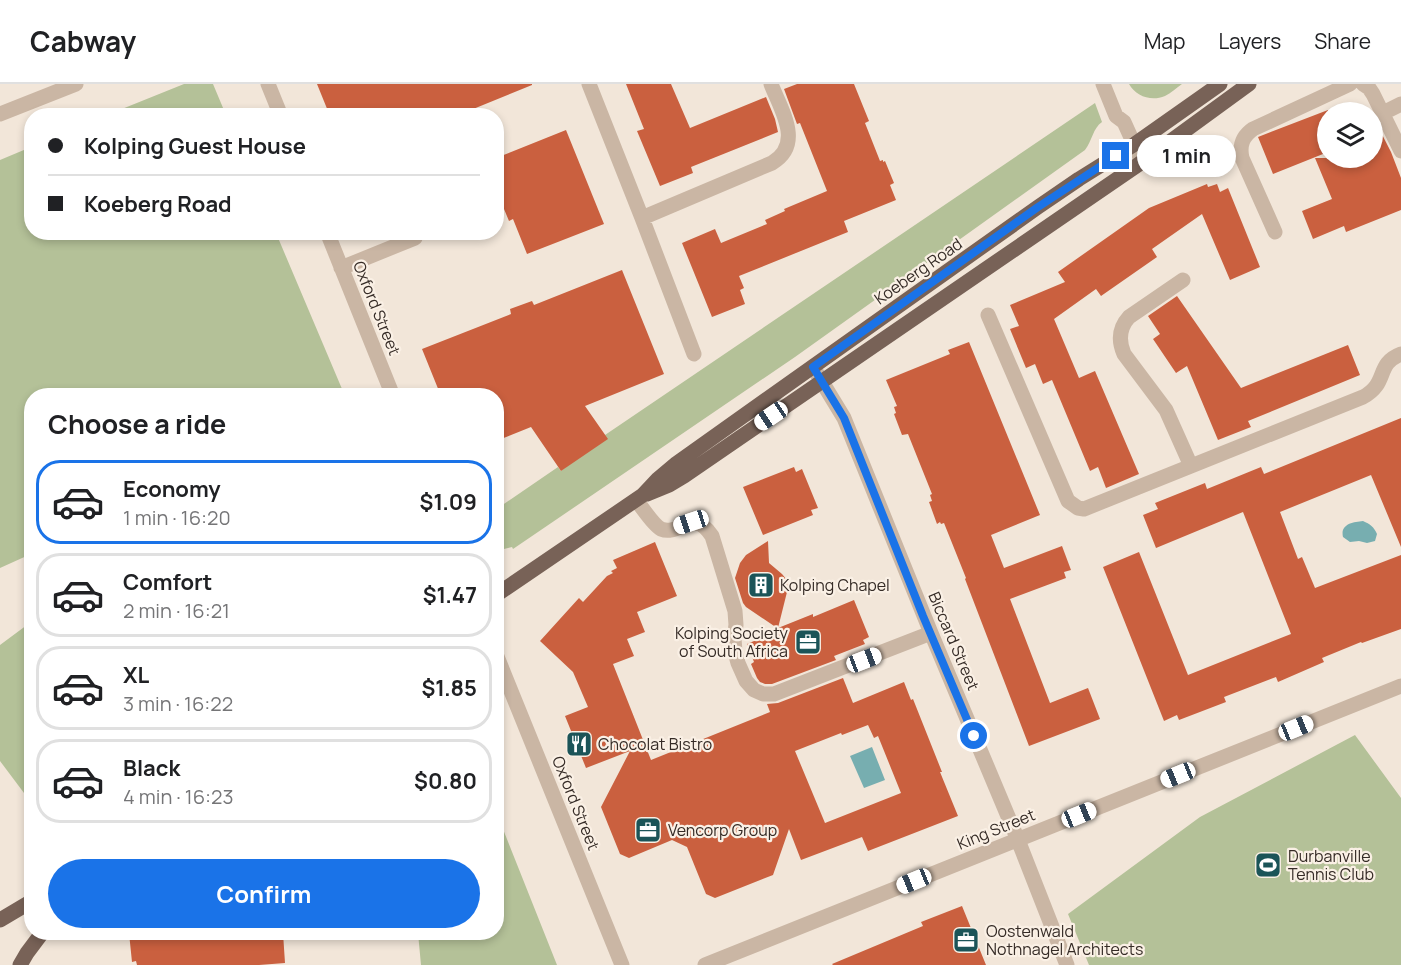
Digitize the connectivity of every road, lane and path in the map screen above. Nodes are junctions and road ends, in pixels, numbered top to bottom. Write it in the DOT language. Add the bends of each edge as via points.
graph roads {
  1 [pos="76,84"];
  2 [pos="268,84"];
  3 [pos="589,84"];
  4 [pos="771,84"];
  5 [pos="1103,84"];
  6 [pos="1220,84"];
  7 [pos="1249,84"];
  8 [pos="1350,84"];
  9 [pos="1363,84"];
  10 [pos="1378,102"];
  11 [pos="1401,104"];
  12 [pos="278,108"];
  13 [pos="1383,113"];
  14 [pos="0,114"];
  15 [pos="1135,144"];
  16 [pos="1401,151"];
  17 [pos="1142,162"];
  18 [pos="642,218"];
  19 [pos="1275,232"];
  20 [pos="330,240"];
  21 [pos="410,240"];
  22 [pos="341,268"];
  23 [pos="1183,280"];
  24 [pos="988,315"];
  25 [pos="694,354"];
  26 [pos="1401,354"];
  27 [pos="813,367"];
  28 [pos="821,382"];
  29 [pos="390,388"];
  30 [pos="1191,466"];
  31 [pos="640,498"];
  32 [pos="504,590"];
  33 [pos="931,633"];
  34 [pos="504,674"];
  35 [pos="1401,686"];
  36 [pos="1018,840"];
  37 [pos="24,906"];
  38 [pos="0,920"];
  39 [pos="37,940"];
  40 [pos="20,965"];
  41 [pos="622,965"];
  42 [pos="705,965"];
  43 [pos="1067,965"];
  1 -- 14 [label="street"];
  2 -- 12 [label="street"];
  3 -- 18 [label="street"];
  4 -- 18 [label="street" via="788,128 789,142 783,155 772,164"];
  5 -- 15 [label="street" via="1116,116 1124,122"];
  6 -- 15 [label="main road, Koeberg Road"];
  7 -- 17 [label="main road, Koeberg Road"];
  8 -- 19 [label="street" via="1253,129 1244,138 1242,158"];
  9 -- 10 [label="street"];
  11 -- 13 [label="street"];
  13 -- 16 [label="street"];
  15 -- 17 [label="street"];
  15 -- 27 [label="main road, Koeberg Road" via="1038,207"];
  17 -- 28 [label="main road, Koeberg Road"];
  18 -- 25 [label="street"];
  20 -- 22 [label="street, Oxford Street"];
  21 -- 22 [label="street"];
  22 -- 29 [label="street, Oxford Street"];
  23 -- 30 [label="street" via="1129,317 1120,339 1124,354 1166,410"];
  24 -- 30 [label="street" via="1073,505 1091,507"];
  26 -- 30 [label="street" via="1388,362 1370,394"];
  27 -- 28 [label="street, Biccard Street"];
  27 -- 31 [label="main road, Koeberg Road" via="677,463"];
  28 -- 31 [label="main road, Koeberg Road" via="684,476"];
  28 -- 33 [label="street, Biccard Street" via="844,418"];
  31 -- 32 [label="main road, Koeberg Road"];
  31 -- 33 [label="street" via="656,526 663,530 691,522 698,523 712,536 735,611 735,652 746,681 754,690 774,694"];
  33 -- 36 [label="street, Biccard Street"];
  34 -- 41 [label="street, Oxford Street"];
  35 -- 36 [label="street, King Street"];
  36 -- 42 [label="street, King Street"];
  36 -- 43 [label="street, Biccard Street"];
  37 -- 38 [label="main road"];
  39 -- 40 [label="main road"];
}
